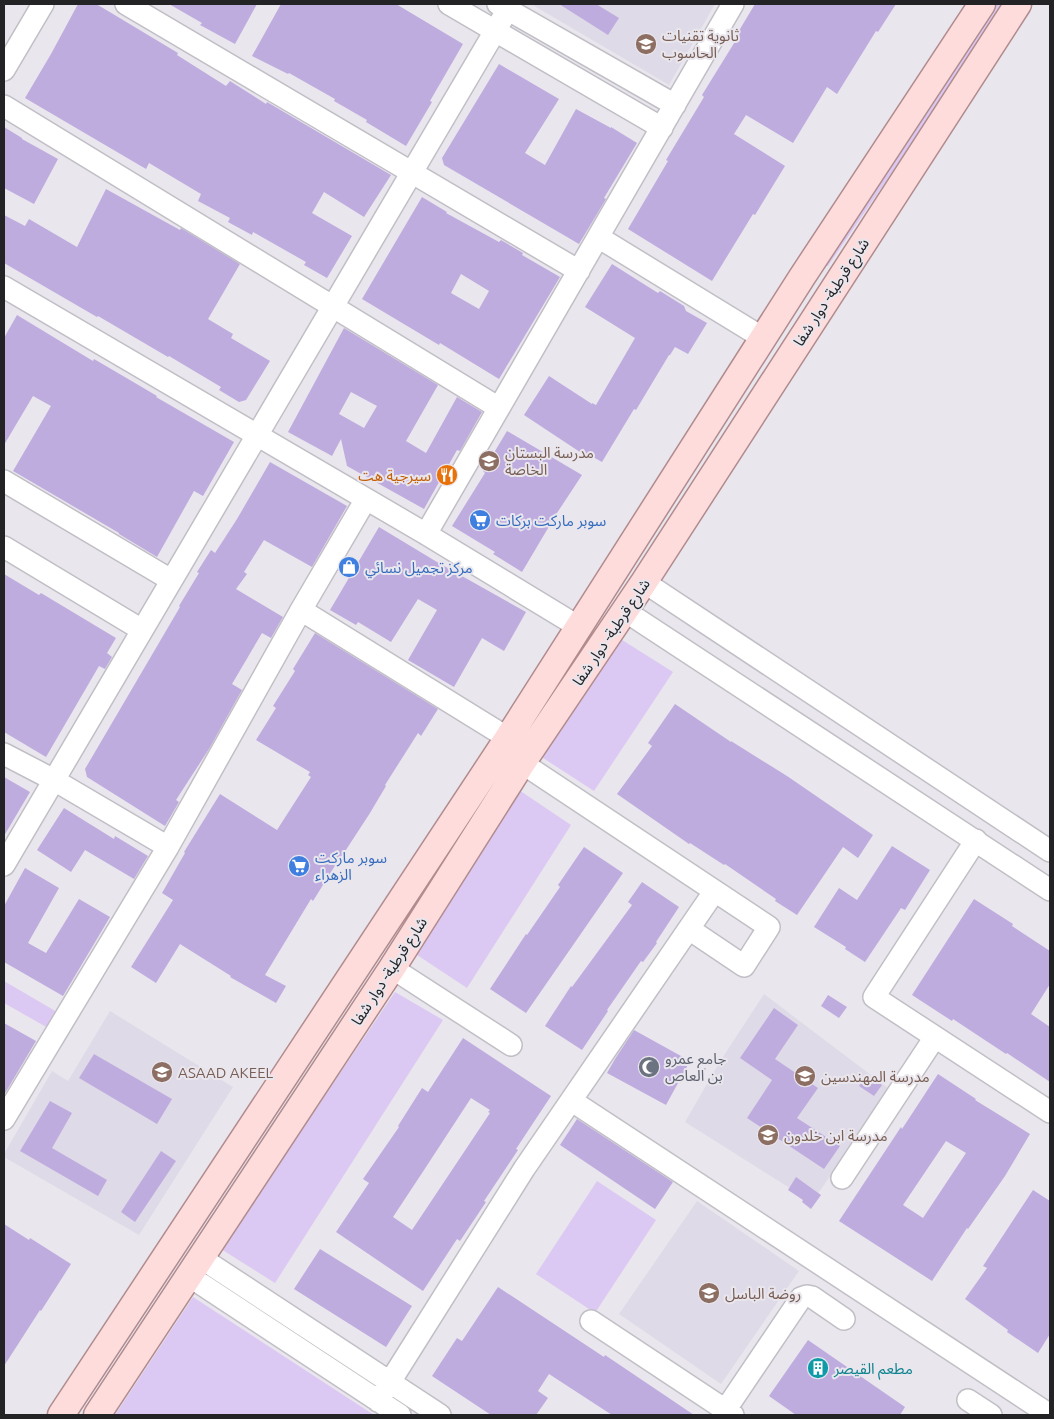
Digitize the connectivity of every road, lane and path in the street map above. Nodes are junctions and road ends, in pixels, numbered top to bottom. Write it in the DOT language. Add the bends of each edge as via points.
graph roads {
  1 [pos="43,4"];
  2 [pos="126,4"];
  3 [pos="449,4"];
  4 [pos="734,4"];
  5 [pos="1018,4"];
  6 [pos="506,6"];
  7 [pos="977,11"];
  8 [pos="495,31"];
  9 [pos="998,33"];
  10 [pos="4,70"];
  11 [pos="674,105"];
  12 [pos="4,106"];
  13 [pos="662,128"];
  14 [pos="412,172"];
  15 [pos="598,237"];
  16 [pos="579,271"];
  17 [pos="802,277"];
  18 [pos="6,293"];
  19 [pos="829,295"];
  20 [pos="333,306"];
  21 [pos="763,338"];
  22 [pos="499,408"];
  23 [pos="257,435"];
  24 [pos="4,480"];
  25 [pos="366,499"];
  26 [pos="426,534"];
  27 [pos="4,547"];
  28 [pos="171,580"];
  29 [pos="644,582"];
  30 [pos="301,610"];
  31 [pos="625,612"];
  32 [pos="579,627"];
  33 [pos="142,630"];
  34 [pos="508,738"];
  35 [pos="4,754"];
  36 [pos="522,763"];
  37 [pos="54,780"];
  38 [pos="976,840"];
  39 [pos="168,848"];
  40 [pos="1050,851"];
  41 [pos="426,863"];
  42 [pos="4,865"];
  43 [pos="450,878"];
  44 [pos="1050,890"];
  45 [pos="714,892"];
  46 [pos="689,929"];
  47 [pos="392,968"];
  48 [pos="936,1037"];
  49 [pos="511,1045"];
  50 [pos="572,1101"];
  51 [pos="1050,1112"];
  52 [pos="4,1119"];
  53 [pos="842,1178"];
  54 [pos="195,1267"];
  55 [pos="844,1318"];
  56 [pos="591,1321"];
  57 [pos="390,1382"];
  58 [pos="968,1400"];
  59 [pos="378,1401"];
  60 [pos="727,1414"];
  61 [pos="61,1415"];
  62 [pos="97,1415"];
  63 [pos="400,1415"];
  64 [pos="440,1415"];
  65 [pos="990,1415"];
  66 [pos="1050,1415"];
  1 -- 10 [label="street"];
  2 -- 14 [label="street"];
  3 -- 8 [label="street"];
  4 -- 11 [label="street"];
  5 -- 9 [label="main road, شارع قرطبة- دوار شفا"];
  6 -- 8 [label="street"];
  6 -- 11 [label="street"];
  7 -- 9 [label="main road"];
  7 -- 17 [label="main road"];
  8 -- 13 [label="street"];
  8 -- 14 [label="street"];
  9 -- 19 [label="main road, شارع قرطبة- دوار شفا"];
  11 -- 13 [label="street"];
  12 -- 20 [label="street"];
  13 -- 15 [label="street"];
  14 -- 16 [label="street"];
  14 -- 20 [label="street"];
  15 -- 16 [label="street"];
  15 -- 21 [label="street"];
  16 -- 22 [label="street"];
  17 -- 19 [label="main road"];
  17 -- 21 [label="main road"];
  18 -- 23 [label="street"];
  19 -- 29 [label="main road, شارع قرطبة- دوار شفا"];
  20 -- 22 [label="street"];
  20 -- 23 [label="street"];
  21 -- 32 [label="main road"];
  22 -- 26 [label="street"];
  23 -- 25 [label="street"];
  23 -- 28 [label="street"];
  24 -- 28 [label="street"];
  25 -- 26 [label="street"];
  25 -- 30 [label="street"];
  26 -- 32 [label="street"];
  27 -- 33 [label="street"];
  28 -- 33 [label="street"];
  29 -- 31 [label="main road, شارع قرطبة- دوار شفا"];
  29 -- 40 [label="street"];
  30 -- 34 [label="street"];
  30 -- 39 [label="street"];
  31 -- 36 [label="main road, شارع قرطبة- دوار شفا"];
  31 -- 38 [label="street"];
  32 -- 34 [label="main road"];
  33 -- 37 [label="street"];
  34 -- 41 [label="main road"];
  35 -- 37 [label="street"];
  36 -- 43 [label="main road, شارع قرطبة- دوار شفا"];
  36 -- 45 [label="street"];
  37 -- 39 [label="street"];
  37 -- 42 [label="street"];
  38 -- 44 [label="street"];
  38 -- 48 [label="street" via="874,997"];
  39 -- 52 [label="street"];
  41 -- 43 [label="main road"];
  41 -- 61 [label="main road"];
  43 -- 47 [label="main road, شارع قرطبة- دوار شفا"];
  45 -- 46 [label="street"];
  45 -- 46 [label="street" via="769,927 744,966"];
  46 -- 50 [label="street"];
  47 -- 49 [label="street"];
  47 -- 54 [label="main road, شارع قرطبة- دوار شفا"];
  48 -- 51 [label="street"];
  48 -- 53 [label="street"];
  50 -- 57 [label="street" via="524,1169"];
  50 -- 66 [label="street"];
  54 -- 57 [label="street"];
  54 -- 59 [label="street"];
  54 -- 62 [label="main road, شارع قرطبة- دوار شفا"];
  55 -- 60 [label="street" via="812,1297 801,1298"];
  56 -- 60 [label="street"];
  57 -- 59 [label="street"];
  57 -- 64 [label="street"];
  58 -- 65 [label="street"];
  59 -- 63 [label="street"];
}
